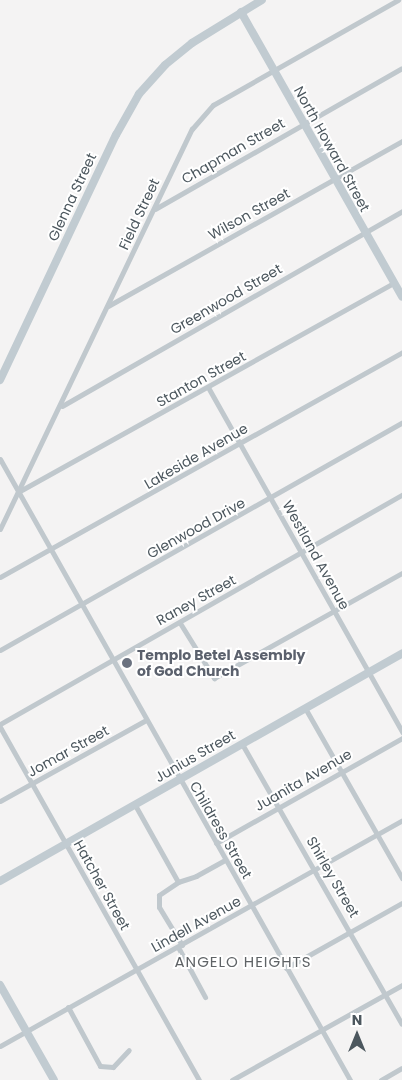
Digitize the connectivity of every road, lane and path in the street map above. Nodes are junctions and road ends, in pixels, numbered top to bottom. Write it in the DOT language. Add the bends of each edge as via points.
graph roads {
  1 [pos="262,0"];
  2 [pos="398,0"];
  3 [pos="241,12"];
  4 [pos="402,68"];
  5 [pos="274,70"];
  6 [pos="303,123"];
  7 [pos="402,141"];
  8 [pos="335,179"];
  9 [pos="154,209"];
  10 [pos="402,211"];
  11 [pos="365,232"];
  12 [pos="394,283"];
  13 [pos="402,297"];
  14 [pos="107,306"];
  15 [pos="402,352"];
  16 [pos="0,380"];
  17 [pos="209,389"];
  18 [pos="62,406"];
  19 [pos="402,423"];
  20 [pos="240,444"];
  21 [pos="0,459"];
  22 [pos="18,492"];
  23 [pos="402,495"];
  24 [pos="271,498"];
  25 [pos="0,529"];
  26 [pos="51,551"];
  27 [pos="301,554"];
  28 [pos="402,573"];
  29 [pos="0,577"];
  30 [pos="82,606"];
  31 [pos="335,612"];
  32 [pos="180,622"];
  33 [pos="0,650"];
  34 [pos="402,654"];
  35 [pos="112,659"];
  36 [pos="368,674"];
  37 [pos="305,708"];
  38 [pos="146,720"];
  39 [pos="0,725"];
  40 [pos="402,732"];
  41 [pos="402,738"];
  42 [pos="242,744"];
  43 [pos="340,770"];
  44 [pos="179,779"];
  45 [pos="32,784"];
  46 [pos="0,801"];
  47 [pos="135,805"];
  48 [pos="280,807"];
  49 [pos="402,820"];
  50 [pos="377,835"];
  51 [pos="66,843"];
  52 [pos="216,843"];
  53 [pos="226,860"];
  54 [pos="316,870"];
  55 [pos="402,878"];
  56 [pos="0,881"];
  57 [pos="178,882"];
  58 [pos="402,903"];
  59 [pos="251,906"];
  60 [pos="351,931"];
  61 [pos="180,946"];
  62 [pos="286,968"];
  63 [pos="137,969"];
  64 [pos="0,985"];
  65 [pos="402,985"];
  66 [pos="385,995"];
  67 [pos="205,998"];
  68 [pos="68,1007"];
  69 [pos="402,1024"];
  70 [pos="27,1031"];
  71 [pos="322,1031"];
  72 [pos="0,1046"];
  73 [pos="129,1050"];
  74 [pos="402,1068"];
  75 [pos="54,1080"];
  76 [pos="199,1080"];
  77 [pos="232,1080"];
  78 [pos="350,1080"];
  79 [pos="381,1080"];
  1 -- 3 [label="street, Glenna Street"];
  2 -- 5 [label="street, Field Street"];
  3 -- 5 [label="street, North Howard Street"];
  3 -- 16 [label="street, Glenna Street" via="192,43 165,65 139,94 116,135"];
  4 -- 6 [label="street, Chapman Street"];
  5 -- 6 [label="street, North Howard Street"];
  5 -- 9 [label="street, Field Street" via="213,105 192,129"];
  6 -- 8 [label="street, North Howard Street"];
  6 -- 9 [label="street, Chapman Street"];
  7 -- 8 [label="street, Wilson Street"];
  8 -- 11 [label="street, North Howard Street"];
  8 -- 14 [label="street, Wilson Street"];
  9 -- 14 [label="street, Field Street"];
  10 -- 11 [label="street, Greenwood Street"];
  11 -- 12 [label="street, North Howard Street"];
  11 -- 18 [label="street, Greenwood Street"];
  12 -- 13 [label="street, North Howard Street"];
  12 -- 17 [label="street, Stanton Street"];
  14 -- 18 [label="street, Field Street"];
  15 -- 20 [label="street, Lakeside Avenue"];
  17 -- 20 [label="street, Westland Avenue"];
  17 -- 22 [label="street, Stanton Street"];
  18 -- 22 [label="street, Field Street"];
  19 -- 24 [label="street, Glenwood Drive"];
  20 -- 24 [label="street, Westland Avenue"];
  20 -- 26 [label="street, Lakeside Avenue"];
  21 -- 22 [label="street, Childress Street"];
  22 -- 25 [label="street, Field Street"];
  22 -- 26 [label="street, Childress Street"];
  23 -- 27 [label="street, Raney Street"];
  24 -- 27 [label="street, Westland Avenue"];
  24 -- 30 [label="street, Glenwood Drive"];
  26 -- 29 [label="street, Lakeside Avenue"];
  26 -- 30 [label="street, Childress Street"];
  27 -- 31 [label="street, Westland Avenue"];
  27 -- 32 [label="street, Raney Street"];
  28 -- 31 [label="street"];
  30 -- 33 [label="street, Glenwood Drive"];
  30 -- 35 [label="street, Childress Street"];
  31 -- 32 [label="street" via="214,678"];
  31 -- 36 [label="street, Westland Avenue"];
  32 -- 35 [label="street, Raney Street"];
  34 -- 36 [label="street, Junius Street"];
  35 -- 38 [label="street, Childress Street"];
  35 -- 39 [label="street, Raney Street"];
  36 -- 37 [label="street, Junius Street"];
  36 -- 40 [label="street, Westland Avenue"];
  37 -- 42 [label="street, Junius Street"];
  37 -- 43 [label="street"];
  38 -- 44 [label="street, Childress Street"];
  38 -- 45 [label="street, Jomar Street"];
  39 -- 45 [label="street, Hatcher Street"];
  41 -- 43 [label="street, Juanita Avenue"];
  42 -- 44 [label="street, Junius Street"];
  42 -- 48 [label="street, Shirley Street"];
  43 -- 48 [label="street, Juanita Avenue"];
  43 -- 50 [label="street"];
  44 -- 47 [label="street, Junius Street"];
  44 -- 52 [label="street, Childress Street"];
  45 -- 46 [label="street, Jomar Street"];
  45 -- 51 [label="street, Hatcher Street"];
  47 -- 51 [label="street, Junius Street"];
  47 -- 57 [label="street"];
  48 -- 52 [label="street, Juanita Avenue"];
  48 -- 54 [label="street, Shirley Street"];
  49 -- 50 [label="street, Lindell Avenue"];
  50 -- 54 [label="street, Lindell Avenue"];
  50 -- 55 [label="street"];
  51 -- 56 [label="street, Junius Street"];
  51 -- 63 [label="street, Hatcher Street"];
  52 -- 53 [label="street, Childress Street"];
  53 -- 57 [label="street"];
  53 -- 59 [label="street, Childress Street"];
  54 -- 59 [label="street, Lindell Avenue"];
  54 -- 60 [label="street, Shirley Street"];
  57 -- 61 [label="street" via="163,890 158,900"];
  58 -- 60 [label="street"];
  59 -- 61 [label="street, Lindell Avenue"];
  59 -- 62 [label="street, Childress Street"];
  60 -- 62 [label="street"];
  60 -- 66 [label="street, Shirley Street"];
  61 -- 63 [label="street, Lindell Avenue"];
  61 -- 67 [label="street"];
  62 -- 71 [label="street, Childress Street"];
  63 -- 68 [label="street, Lindell Avenue"];
  63 -- 76 [label="street, Hatcher Street"];
  64 -- 70 [label="street"];
  65 -- 66 [label="street"];
  66 -- 69 [label="street, Shirley Street"];
  66 -- 71 [label="street"];
  68 -- 70 [label="street, Lindell Avenue"];
  68 -- 73 [label="street" via="100,1066 113,1066"];
  70 -- 72 [label="street, Lindell Avenue"];
  70 -- 75 [label="street"];
  71 -- 77 [label="street"];
  71 -- 78 [label="street, Childress Street"];
  74 -- 79 [label="street"];
}
